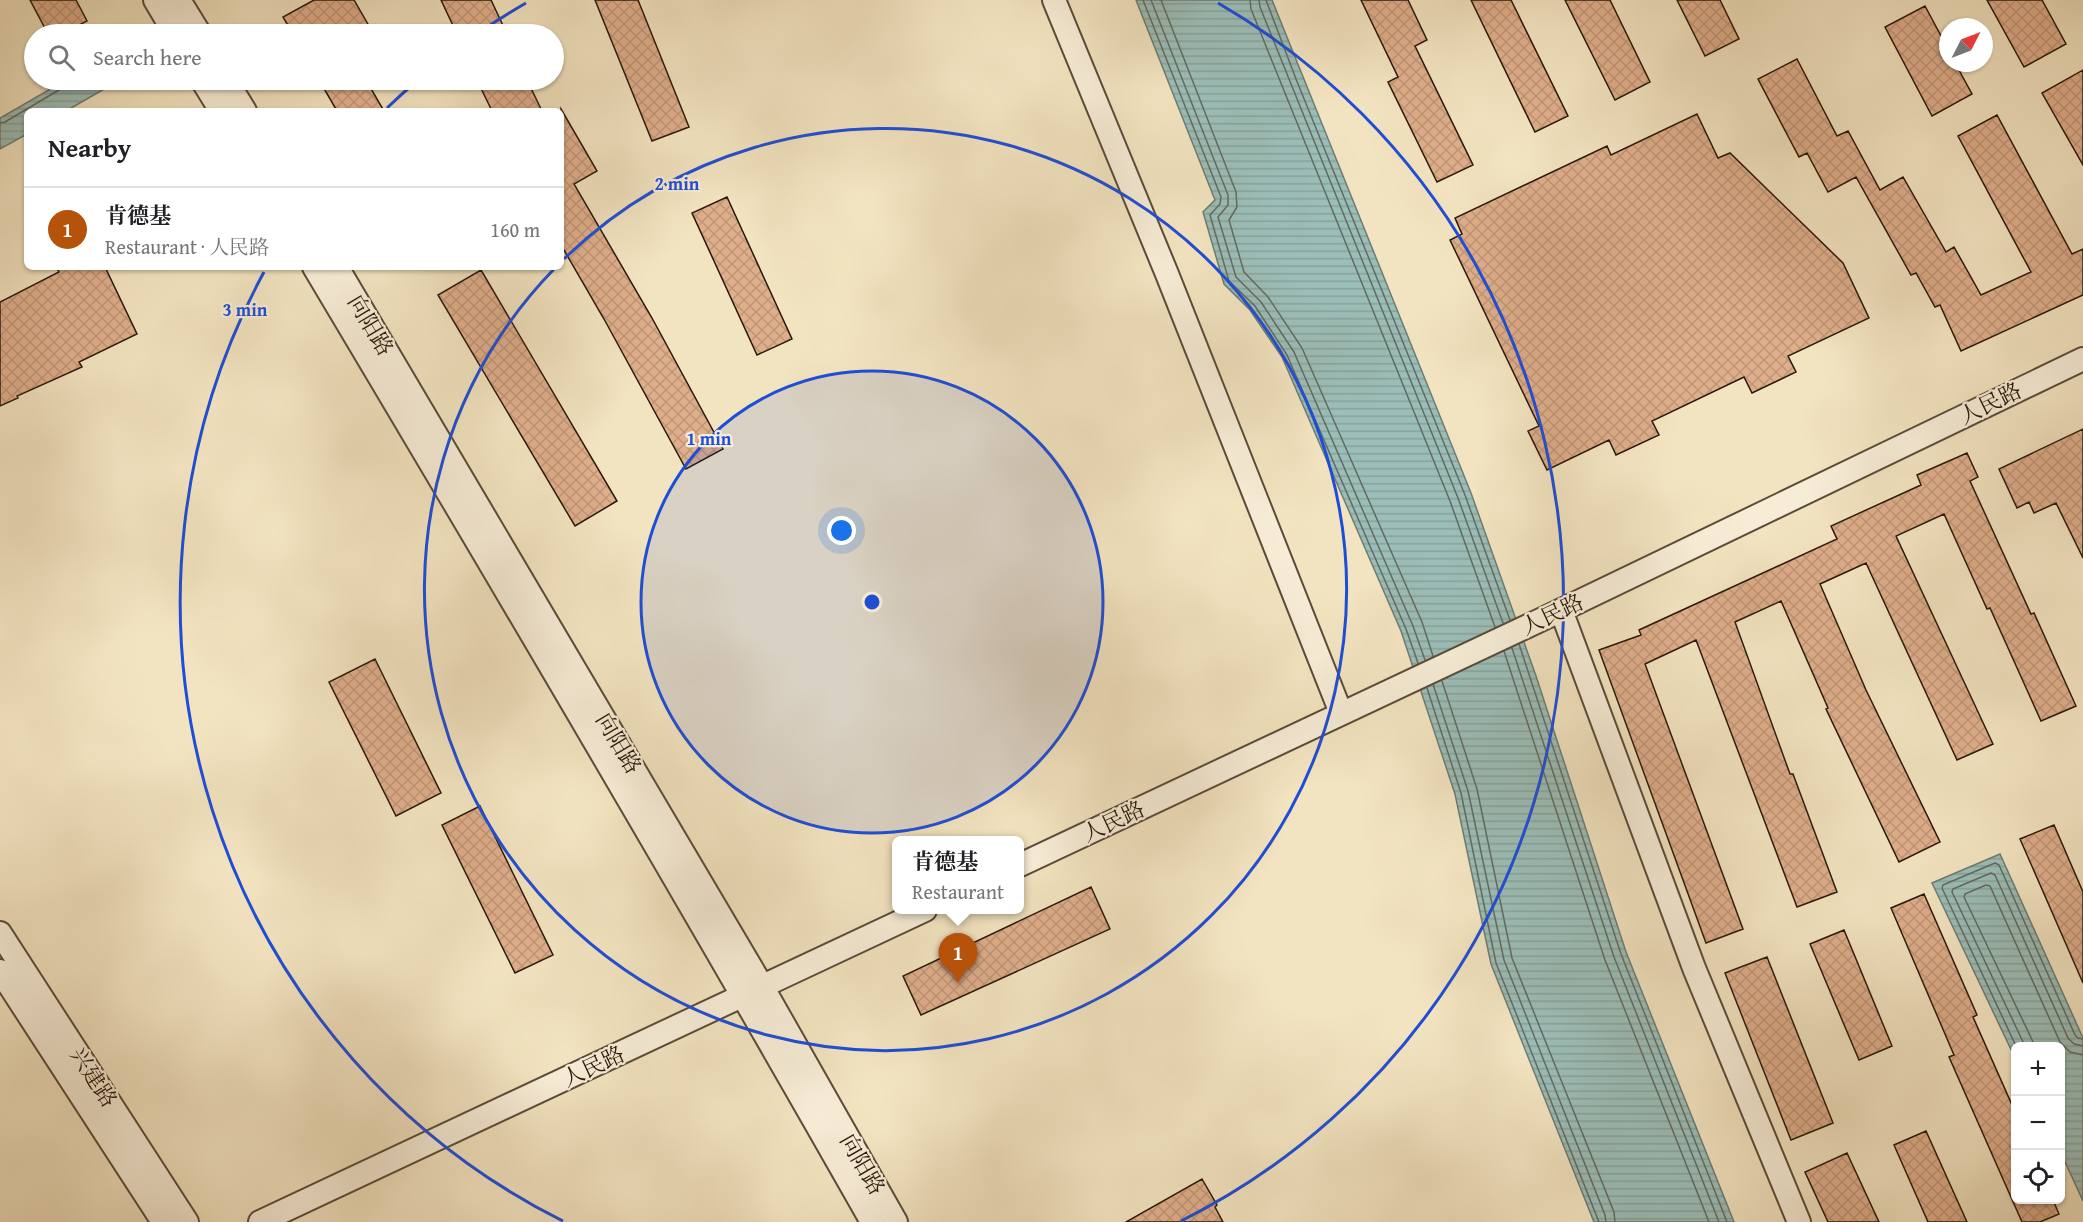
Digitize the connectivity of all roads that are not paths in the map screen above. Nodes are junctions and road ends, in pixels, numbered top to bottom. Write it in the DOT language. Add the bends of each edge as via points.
graph roads {
  1 [pos="155,0"];
  2 [pos="179,0"];
  3 [pos="1054,0"];
  4 [pos="169,24"];
  5 [pos="194,24"];
  6 [pos="208,90"];
  7 [pos="232,90"];
  8 [pos="218,108"];
  9 [pos="243,108"];
  10 [pos="316,270"];
  11 [pos="339,270"];
  12 [pos="2083,359"];
  13 [pos="1561,610"];
  14 [pos="1341,713"];
  15 [pos="1024,863"];
  16 [pos="914,914"];
  17 [pos="0,933"];
  18 [pos="0,971"];
  19 [pos="752,991"];
  20 [pos="163,1222"];
  21 [pos="187,1222"];
  22 [pos="260,1222"];
  23 [pos="872,1222"];
  24 [pos="896,1222"];
  25 [pos="1799,1222"];
  1 -- 4 [label="street"];
  2 -- 5 [label="street"];
  3 -- 14 [label="street"];
  6 -- 8 [label="street"];
  7 -- 9 [label="street"];
  10 -- 19 [label="street, 向阳路" via="562,684"];
  11 -- 19 [label="street, 向阳路"];
  12 -- 13 [label="street, 人民路"];
  13 -- 14 [label="street, 人民路"];
  13 -- 25 [label="street" via="1694,968"];
  14 -- 15 [label="street, 人民路"];
  16 -- 19 [label="street, 人民路"];
  17 -- 21 [label="street, 兴建路"];
  18 -- 20 [label="street, 兴建路"];
  19 -- 22 [label="street, 人民路"];
  19 -- 23 [label="street, 向阳路"];
  19 -- 24 [label="street, 向阳路"];
}
